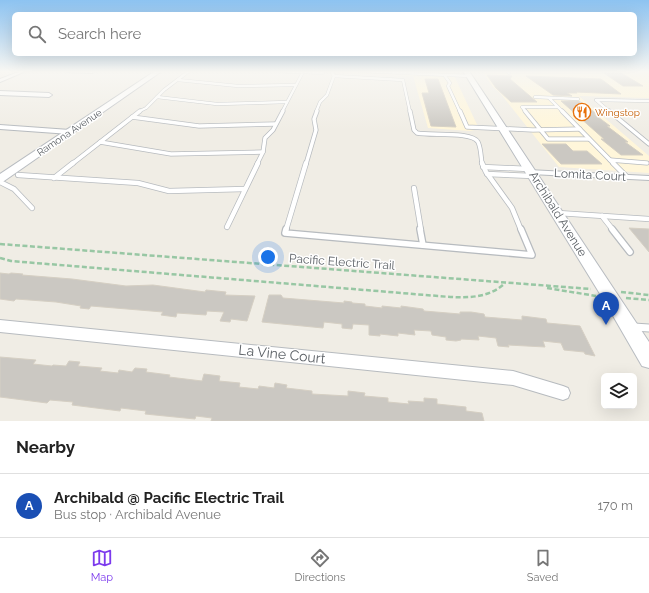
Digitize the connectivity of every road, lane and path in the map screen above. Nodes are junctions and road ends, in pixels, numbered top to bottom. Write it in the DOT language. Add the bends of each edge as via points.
graph roads {
  1 [pos="130,91"];
  2 [pos="165,91"];
  3 [pos="293,91"];
  4 [pos="329,91"];
  5 [pos="405,91"];
  6 [pos="450,91"];
  7 [pos="479,91"];
  8 [pos="0,93"];
  9 [pos="49,95"];
  10 [pos="157,97"];
  11 [pos="535,97"];
  12 [pos="548,98"];
  13 [pos="578,99"];
  14 [pos="649,101"];
  15 [pos="287,102"];
  16 [pos="557,107"];
  17 [pos="132,117"];
  18 [pos="275,124"];
  19 [pos="0,127"];
  20 [pos="503,129"];
  21 [pos="539,130"];
  22 [pos="580,130"];
  23 [pos="70,132"];
  24 [pos="588,139"];
  25 [pos="100,142"];
  26 [pos="649,144"];
  27 [pos="263,152"];
  28 [pos="610,160"];
  29 [pos="647,163"];
  30 [pos="483,167"];
  31 [pos="532,173"];
  32 [pos="487,174"];
  33 [pos="18,175"];
  34 [pos="626,176"];
  35 [pos="54,178"];
  36 [pos="649,178"];
  37 [pos="0,179"];
  38 [pos="0,182"];
  39 [pos="414,188"];
  40 [pos="245,189"];
  41 [pos="32,208"];
  42 [pos="557,213"];
  43 [pos="602,216"];
  44 [pos="649,219"];
  45 [pos="227,227"];
  46 [pos="0,244"];
  47 [pos="423,245"];
  48 [pos="630,252"];
  49 [pos="0,258"];
  50 [pos="505,284"];
  51 [pos="540,286"];
  52 [pos="0,326"];
  53 [pos="630,327"];
  54 [pos="649,328"];
  55 [pos="649,359"];
  56 [pos="562,393"];
  1 -- 23 [label="main road, Ramona Avenue"];
  2 -- 10 [label="lane"];
  3 -- 15 [label="lane"];
  4 -- 47 [label="lane" via="320,102 314,118 316,130 285,233"];
  5 -- 30 [label="lane" via="414,130 422,134 473,138 480,144 480,160"];
  6 -- 20 [label="lane" via="467,127"];
  7 -- 20 [label="main road, Archibald Avenue"];
  8 -- 9 [label="street"];
  10 -- 15 [label="lane" via="217,104"];
  10 -- 17 [label="lane"];
  11 -- 12 [label="lane"];
  12 -- 13 [label="lane"];
  12 -- 16 [label="lane"];
  14 -- 26 [label="lane" via="596,100"];
  15 -- 18 [label="lane"];
  16 -- 21 [label="lane" via="522,107"];
  16 -- 22 [label="lane"];
  17 -- 18 [label="lane" via="199,126"];
  17 -- 25 [label="lane"];
  18 -- 27 [label="lane" via="265,138"];
  19 -- 23 [label="street"];
  20 -- 21 [label="lane"];
  20 -- 31 [label="main road, Archibald Avenue"];
  21 -- 22 [label="lane"];
  21 -- 24 [label="lane" via="548,139"];
  22 -- 24 [label="lane"];
  23 -- 37 [label="main road, Ramona Avenue"];
  24 -- 28 [label="lane"];
  25 -- 27 [label="lane" via="171,154"];
  25 -- 35 [label="lane"];
  27 -- 40 [label="lane"];
  28 -- 29 [label="lane"];
  28 -- 34 [label="lane"];
  30 -- 31 [label="lane"];
  30 -- 32 [label="lane"];
  31 -- 32 [label="lane"];
  31 -- 34 [label="street, Lomita Court"];
  31 -- 42 [label="main road, Archibald Avenue"];
  32 -- 47 [label="lane" via="508,202 532,255"];
  33 -- 35 [label="lane"];
  34 -- 36 [label="street, Lomita Court"];
  35 -- 40 [label="lane" via="138,183 169,191"];
  38 -- 41 [label="lane" via="15,188"];
  39 -- 47 [label="lane"];
  40 -- 45 [label="lane"];
  42 -- 43 [label="lane"];
  42 -- 53 [label="main road, Archibald Avenue"];
  43 -- 44 [label="lane"];
  43 -- 48 [label="lane"];
  46 -- 50 [label="path, Pacific Electric Trail"];
  49 -- 50 [label="path" via="19,262 430,296 480,295 493,292"];
  50 -- 51 [label="path, Pacific Electric Trail"];
  52 -- 56 [label="street, La Vine Court" via="513,378"];
  53 -- 54 [label="lane"];
  53 -- 55 [label="main road, Archibald Avenue"];
}
